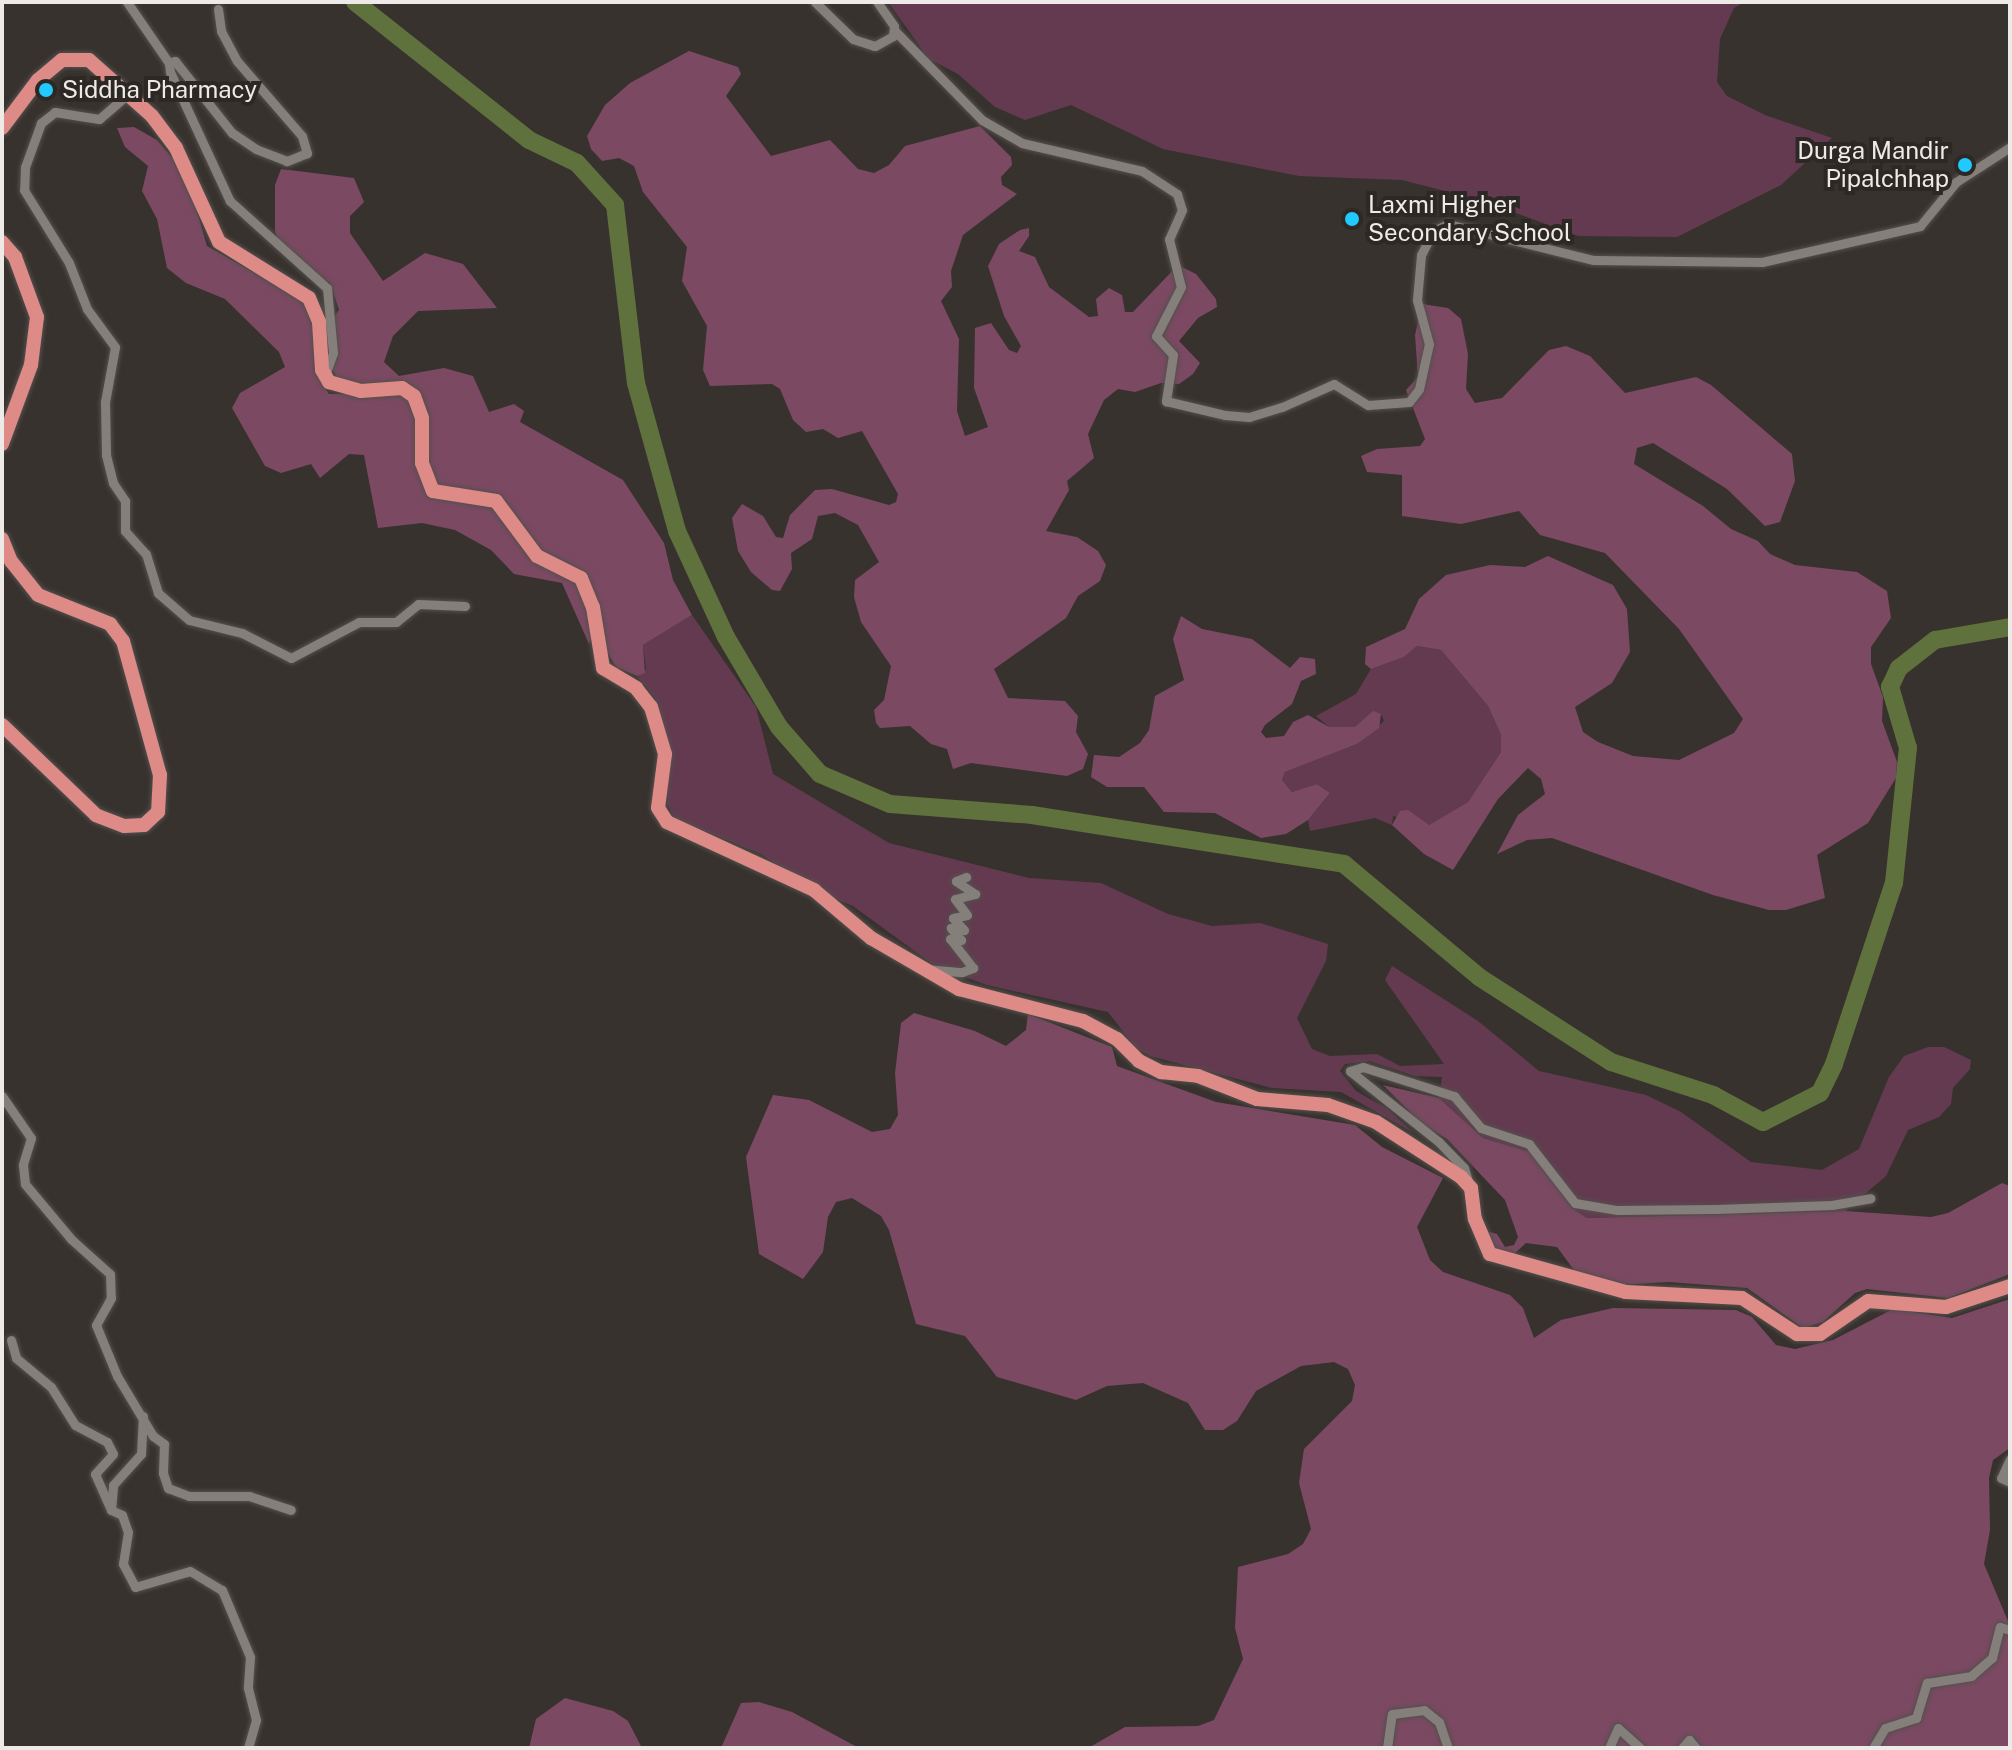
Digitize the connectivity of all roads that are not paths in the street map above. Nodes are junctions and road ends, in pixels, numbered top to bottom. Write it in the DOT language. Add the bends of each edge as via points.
graph roads {
  1 [pos="127,2"];
  2 [pos="815,2"];
  3 [pos="877,2"];
  4 [pos="218,9"];
  5 [pos="894,30"];
  6 [pos="169,63"];
  7 [pos="128,94"];
  8 [pos="2,128"];
  9 [pos="2010,147"];
  10 [pos="2,242"];
  11 [pos="325,375"];
  12 [pos="2,444"];
  13 [pos="2,539"];
  14 [pos="465,606"];
  15 [pos="2,725"];
  16 [pos="966,877"];
  17 [pos="925,969"];
  18 [pos="2,1096"];
  19 [pos="1471,1188"];
  20 [pos="1870,1198"];
  21 [pos="2010,1286"];
  22 [pos="11,1340"];
  23 [pos="143,1413"];
  24 [pos="2010,1459"];
  25 [pos="2010,1482"];
  26 [pos="111,1510"];
  27 [pos="291,1510"];
  28 [pos="2010,1630"];
  29 [pos="248,1748"];
  30 [pos="1387,1748"];
  31 [pos="1448,1748"];
  32 [pos="1609,1748"];
  33 [pos="1640,1748"];
  34 [pos="1682,1748"];
  35 [pos="1696,1748"];
  36 [pos="1873,1748"];
  1 -- 6 [label="street"];
  2 -- 5 [label="street" via="863,43 885,44"];
  3 -- 5 [label="street"];
  4 -- 6 [label="street" via="221,31 237,61 302,136 307,153 287,161 256,149 232,133 175,61"];
  5 -- 9 [label="street" via="995,128 1042,150 1142,171 1177,194 1182,210 1169,239 1181,287 1156,336 1173,355 1166,401 1225,415 1249,417 1271,411 1334,384 1368,405 1409,402 1419,389 1429,344 1417,300 1421,255 1433,231 1448,224 1594,260 1762,262 1920,226 1956,182"];
  6 -- 11 [label="street" via="230,201 327,288 333,353"];
  7 -- 8 [label="highway" via="89,60 62,60 38,80"];
  7 -- 11 [label="highway" via="176,148 219,242 309,298 319,322"];
  7 -- 14 [label="street" via="99,119 55,112 41,123 25,167 24,190 69,263 87,309 115,347 105,402 106,455 113,483 125,501 125,531 146,554 158,593 204,627 242,633 291,658 359,622 396,622 418,604"];
  10 -- 12 [label="highway" via="15,257 37,317 31,365"];
  11 -- 17 [label="highway" via="329,382 361,391 402,388 414,396 422,418 422,463 433,491 496,501 537,556 581,578 593,607 603,668 636,688 651,707 665,754 658,808 667,822 814,890 871,938"];
  13 -- 15 [label="highway" via="11,561 38,595 110,624 123,641 160,775 158,812 144,825 124,826 96,815"];
  16 -- 17 [label="street" via="956,881 975,894 955,899 967,915 953,918 964,930 951,928 961,940 950,939 973,968"];
  17 -- 19 [label="highway" via="959,989 1083,1021 1161,1072 1198,1076 1257,1099 1328,1105 1376,1122"];
  18 -- 23 [label="street" via="31,1138 23,1165 25,1184 71,1239 110,1274 111,1298 96,1325 117,1376"];
  19 -- 20 [label="street" via="1464,1168 1439,1142 1350,1071 1363,1067 1454,1096 1481,1128 1529,1144 1575,1203 1617,1210 1716,1209 1832,1205"];
  19 -- 21 [label="highway" via="1475,1219 1490,1254 1626,1292 1742,1298 1797,1334 1820,1334 1841,1314 1868,1301 1946,1307"];
  22 -- 26 [label="street" via="16,1358 51,1387 75,1425 107,1442 113,1454 95,1474"];
  23 -- 26 [label="street" via="141,1454 113,1485"];
  23 -- 27 [label="street" via="153,1436 164,1444 163,1473 176,1493 229,1492"];
  24 -- 25 [label="street" via="2001,1478"];
  26 -- 29 [label="street" via="122,1515 128,1532 123,1564 135,1587 190,1571 222,1590 250,1657 248,1688 256,1720"];
  28 -- 36 [label="street" via="2000,1627 1992,1658 1971,1676 1927,1683 1916,1718 1885,1728"];
  30 -- 31 [label="street" via="1392,1714 1424,1710 1439,1722"];
  32 -- 33 [label="street" via="1618,1728"];
  34 -- 35 [label="street" via="1689,1740"];
}
